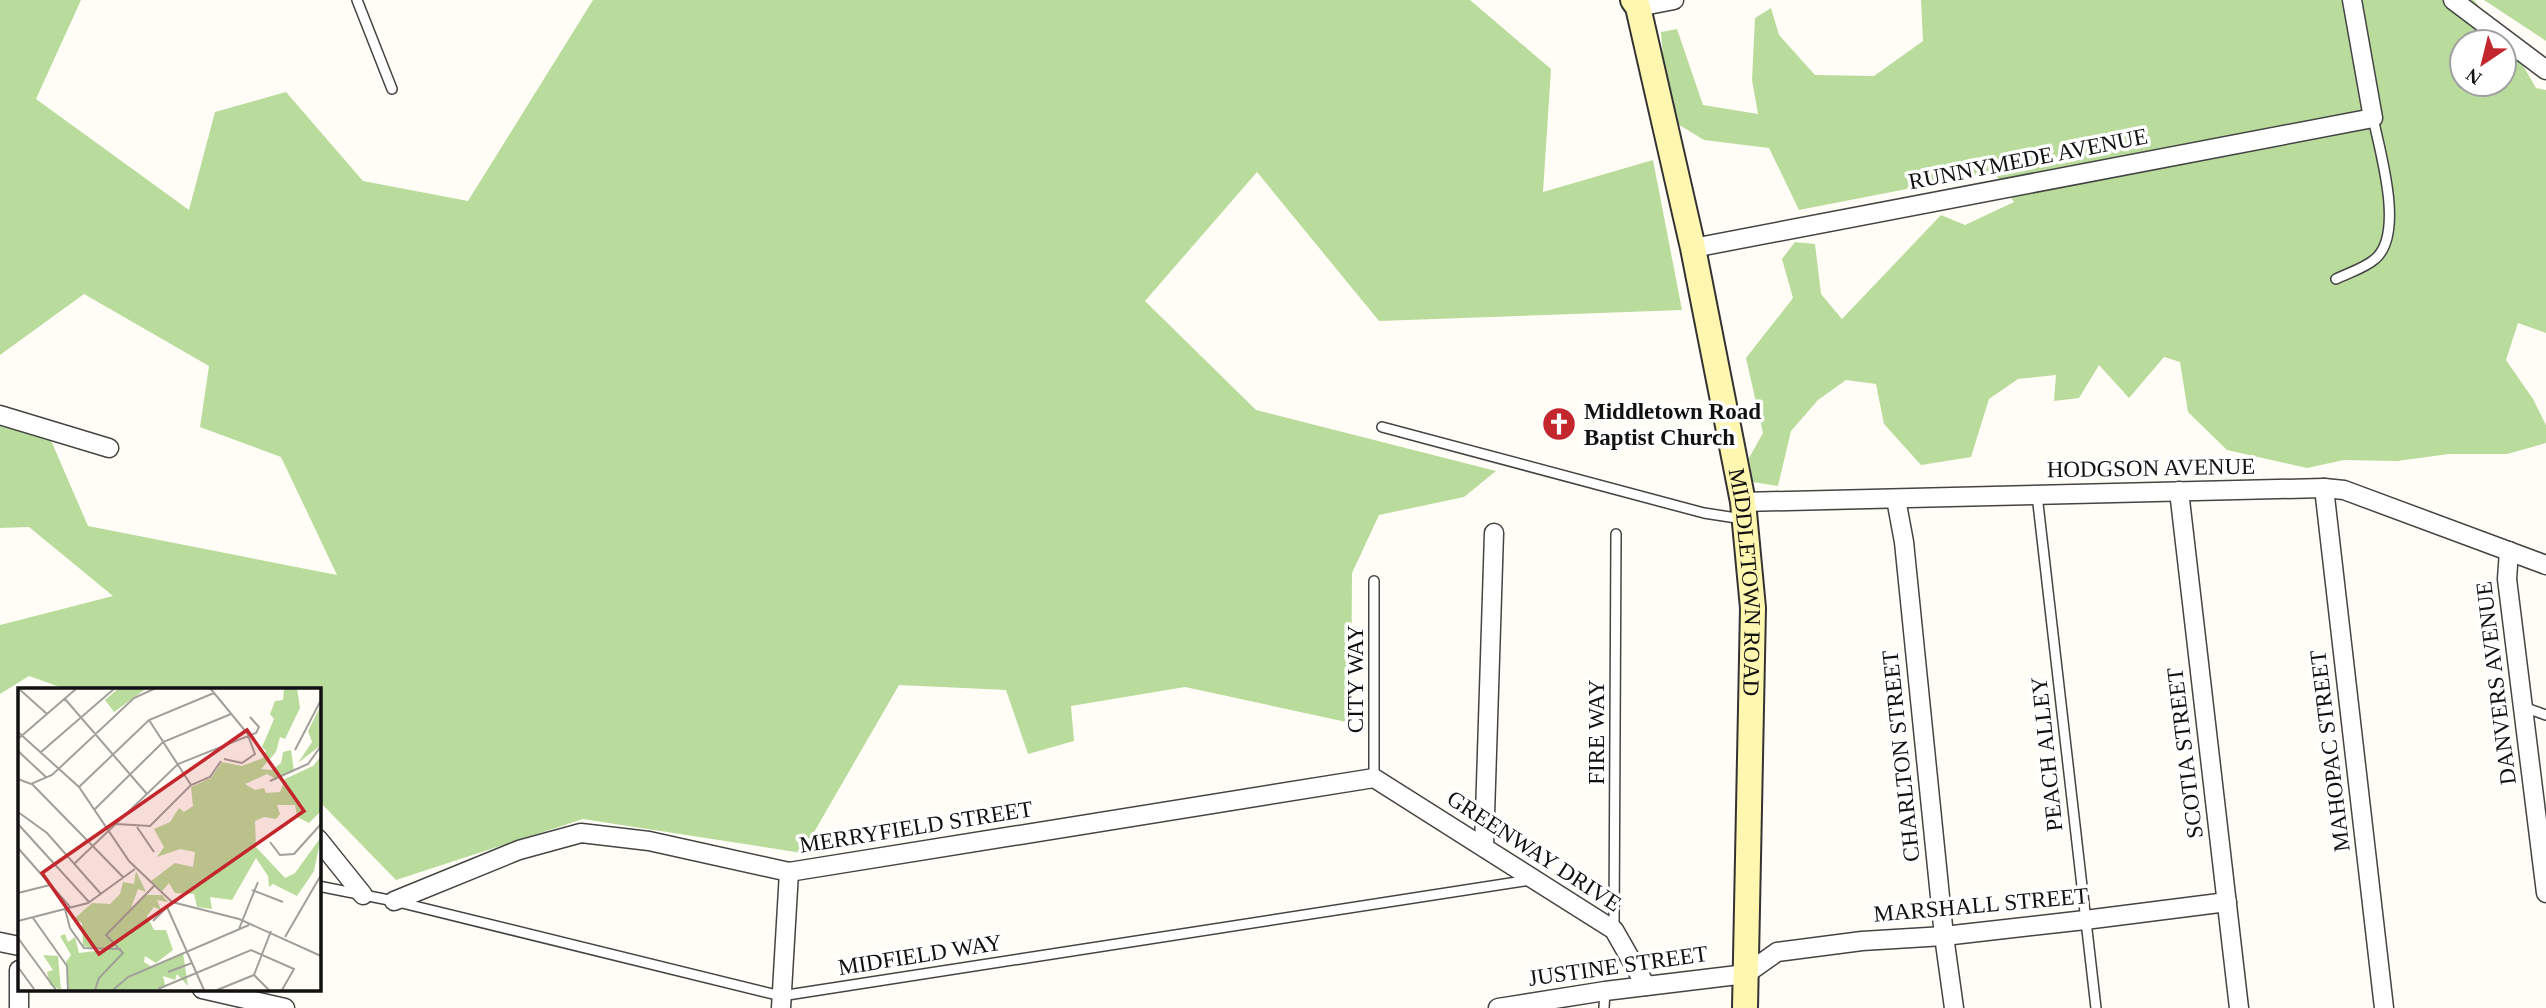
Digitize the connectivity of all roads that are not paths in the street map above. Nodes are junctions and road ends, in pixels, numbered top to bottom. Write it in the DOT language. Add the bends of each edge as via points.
graph roads {
  1 [pos="357,0"];
  2 [pos="1674,0"];
  3 [pos="2352,0"];
  4 [pos="2453,0"];
  5 [pos="1635,4"];
  6 [pos="2546,70"];
  7 [pos="392,89"];
  8 [pos="2373,118"];
  9 [pos="1693,248"];
  10 [pos="2336,279"];
  11 [pos="0,415"];
  12 [pos="1382,427"];
  13 [pos="109,448"];
  14 [pos="2324,488"];
  15 [pos="2179,491"];
  16 [pos="2037,495"];
  17 [pos="1896,499"];
  18 [pos="1744,511"];
  19 [pos="1494,533"];
  20 [pos="1616,534"];
  21 [pos="2509,551"];
  22 [pos="2546,565"];
  23 [pos="1374,581"];
  24 [pos="2523,707"];
  25 [pos="2546,715"];
  26 [pos="1374,778"];
  27 [pos="320,841"];
  28 [pos="1484,846"];
  29 [pos="2544,865"];
  30 [pos="789,872"];
  31 [pos="1535,879"];
  32 [pos="320,886"];
  33 [pos="2546,893"];
  34 [pos="363,895"];
  35 [pos="394,901"];
  36 [pos="2227,902"];
  37 [pos="2085,920"];
  38 [pos="1614,930"];
  39 [pos="1944,936"];
  40 [pos="0,942"];
  41 [pos="18,946"];
  42 [pos="1746,974"];
  43 [pos="1646,986"];
  44 [pos="19,990"];
  45 [pos="206,990"];
  46 [pos="1604,999"];
  47 [pos="781,1002"];
  48 [pos="19,1008"];
  49 [pos="285,1008"];
  50 [pos="1498,1008"];
  51 [pos="1745,1008"];
  52 [pos="1954,1008"];
  53 [pos="2096,1008"];
  54 [pos="2239,1008"];
  55 [pos="2384,1008"];
  1 -- 7 [label="lane"];
  2 -- 5 [label="street"];
  3 -- 8 [label="street"];
  4 -- 6 [label="street"];
  5 -- 9 [label="street, MIDDLETOWN ROAD"];
  8 -- 9 [label="street, RUNNYMEDE AVENUE"];
  8 -- 10 [label="lane" via="2389,232 2375,259"];
  9 -- 18 [label="street, MIDDLETOWN ROAD"];
  11 -- 13 [label="street"];
  12 -- 18 [label="lane" via="1704,513"];
  14 -- 15 [label="street, HODGSON AVENUE"];
  14 -- 21 [label="street, HODGSON AVENUE" via="2344,490"];
  14 -- 55 [label="street, MAHOPAC STREET"];
  15 -- 16 [label="street, HODGSON AVENUE"];
  15 -- 36 [label="street, SCOTIA STREET"];
  16 -- 17 [label="street, HODGSON AVENUE"];
  16 -- 37 [label="lane, PEACH ALLEY"];
  17 -- 18 [label="street, HODGSON AVENUE"];
  17 -- 39 [label="street, CHARLTON STREET"];
  18 -- 42 [label="street, MIDDLETOWN ROAD" via="1753,608"];
  19 -- 28 [label="street"];
  20 -- 38 [label="lane, FIRE WAY"];
  21 -- 22 [label="street, HODGSON AVENUE"];
  21 -- 24 [label="street, DANVERS AVENUE" via="2507,579"];
  23 -- 26 [label="lane, CITY WAY"];
  24 -- 25 [label="lane"];
  24 -- 29 [label="street, DANVERS AVENUE"];
  26 -- 28 [label="street, GREENWAY DRIVE"];
  26 -- 30 [label="street, MERRYFIELD STREET"];
  27 -- 34 [label="street"];
  28 -- 31 [label="street, GREENWAY DRIVE"];
  29 -- 33 [label="street, DANVERS AVENUE"];
  30 -- 35 [label="street, MERRYFIELD STREET" via="649,841 581,833 520,850"];
  30 -- 47 [label="street"];
  31 -- 38 [label="street, GREENWAY DRIVE"];
  31 -- 47 [label="lane, MIDFIELD WAY"];
  32 -- 34 [label="lane, MIDFIELD WAY"];
  34 -- 35 [label="lane, MIDFIELD WAY"];
  35 -- 47 [label="lane, MIDFIELD WAY"];
  36 -- 37 [label="street, MARSHALL STREET"];
  36 -- 54 [label="street, SCOTIA STREET"];
  37 -- 39 [label="street, MARSHALL STREET"];
  37 -- 53 [label="lane, PEACH ALLEY"];
  38 -- 43 [label="street, GREENWAY DRIVE"];
  39 -- 42 [label="street, MARSHALL STREET" via="1777,952"];
  39 -- 52 [label="street, CHARLTON STREET"];
  40 -- 41 [label="street"];
  42 -- 43 [label="street, JUSTINE STREET"];
  42 -- 51 [label="street, MIDDLETOWN ROAD"];
  43 -- 46 [label="street, JUSTINE STREET"];
  44 -- 48 [label="street"];
  45 -- 49 [label="street"];
  46 -- 50 [label="street, JUSTINE STREET"];
}
